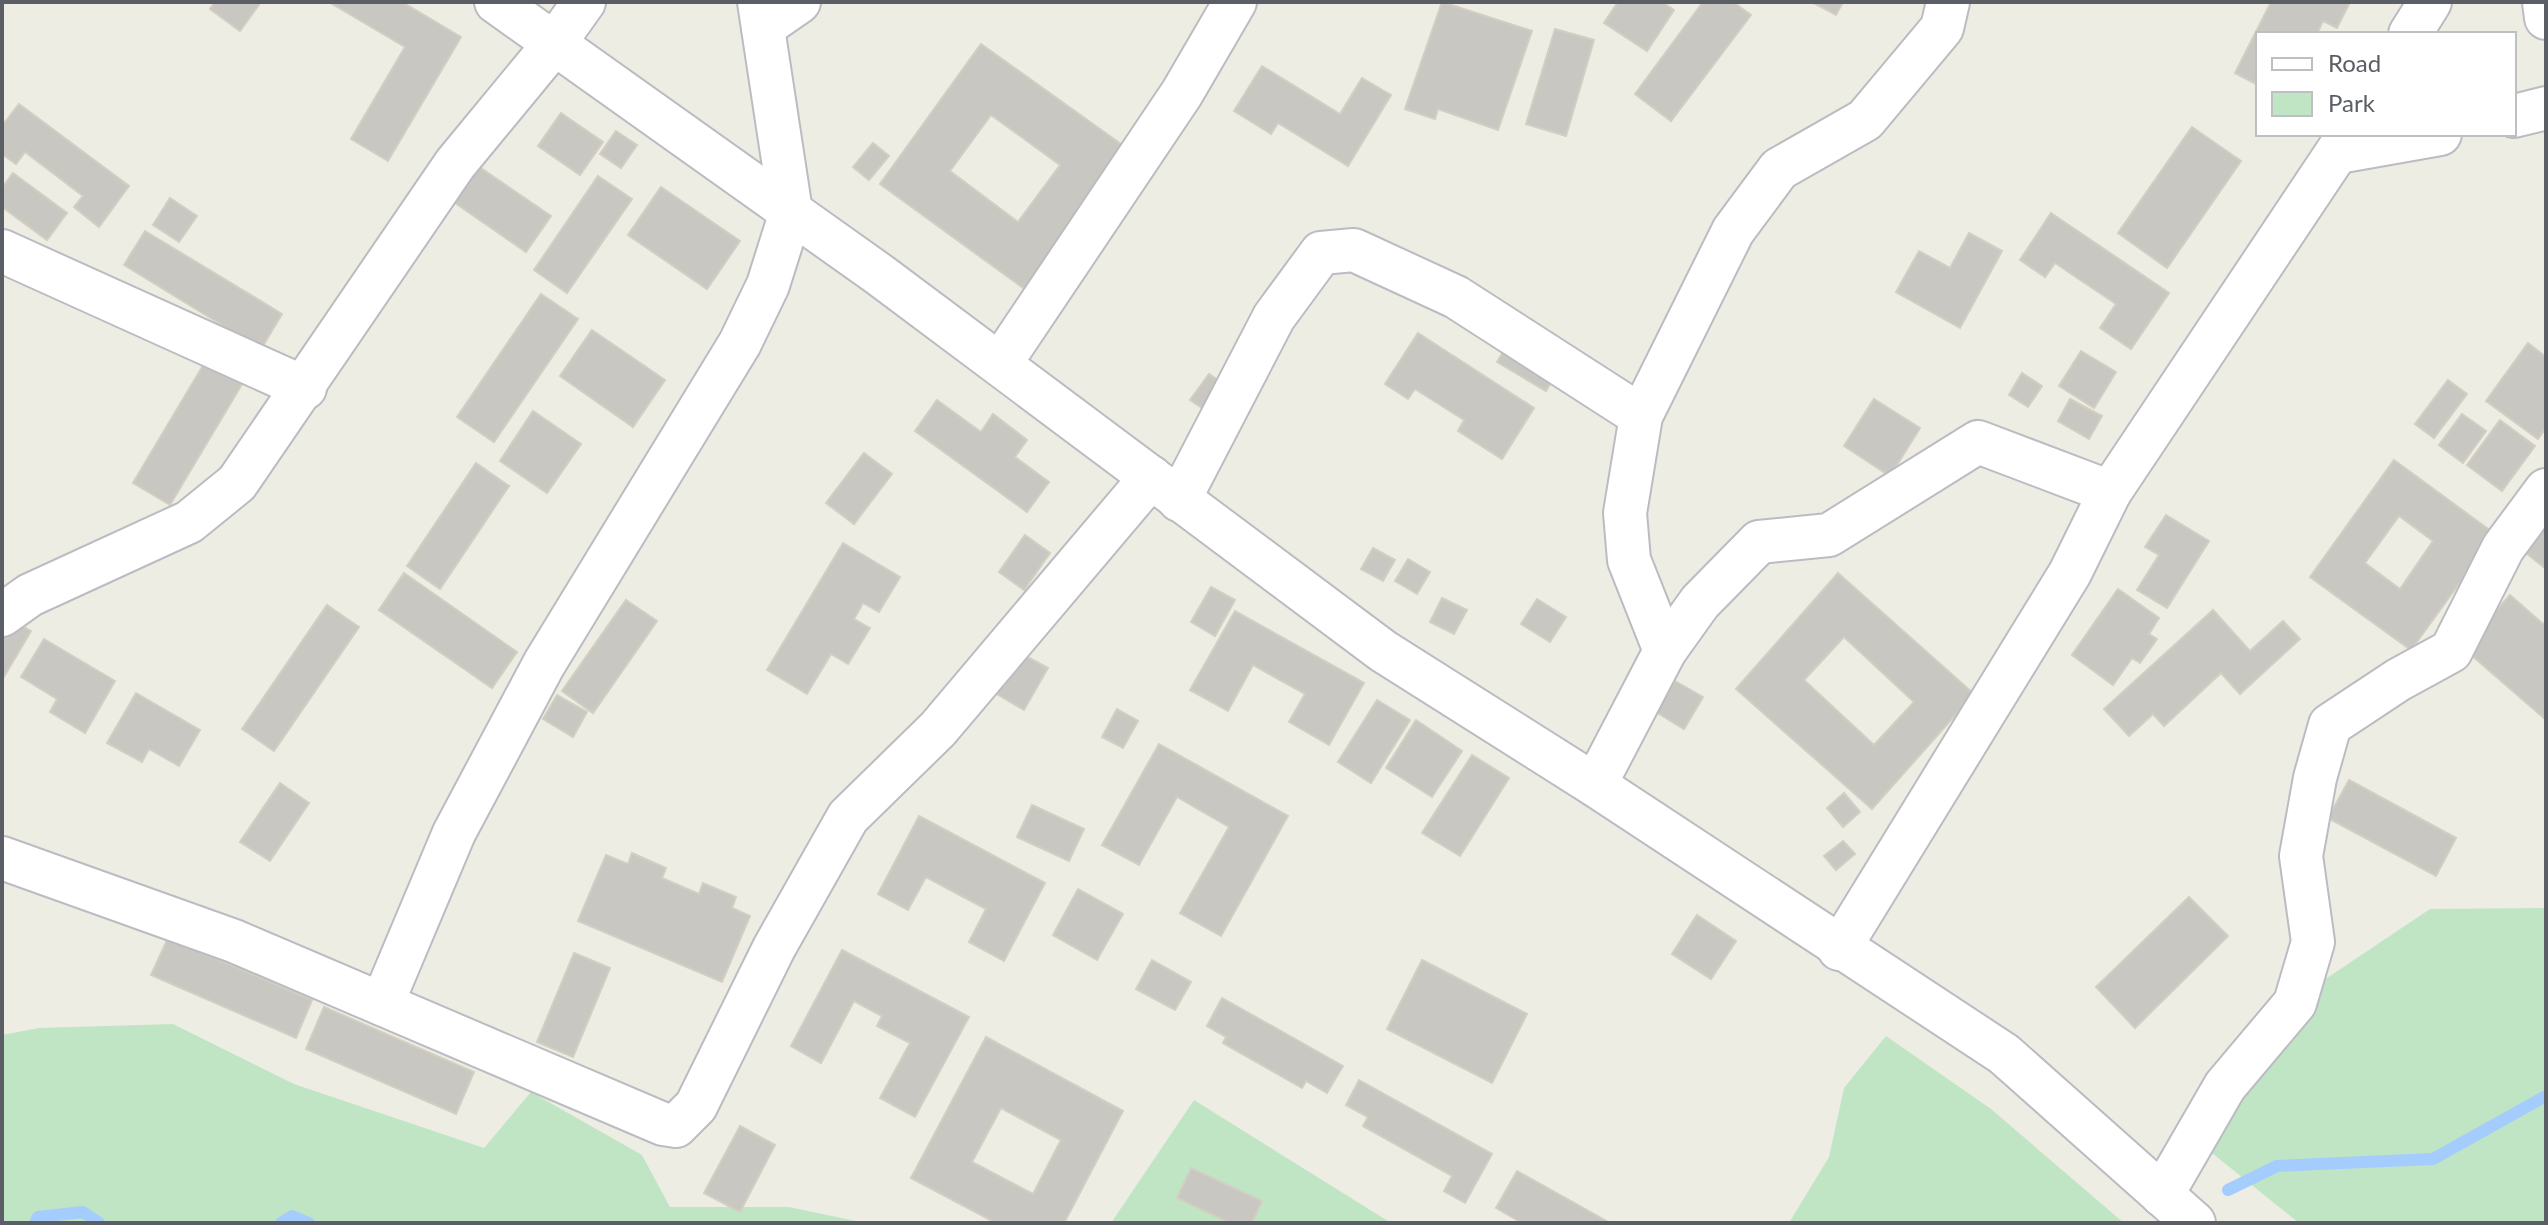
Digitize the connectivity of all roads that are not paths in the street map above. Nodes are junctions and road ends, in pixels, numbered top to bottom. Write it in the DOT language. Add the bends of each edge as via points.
graph roads {
  1 [pos="496,2"];
  2 [pos="584,2"];
  3 [pos="799,2"];
  4 [pos="1235,2"];
  5 [pos="1948,2"];
  6 [pos="2430,2"];
  7 [pos="2544,2"];
  8 [pos="761,15"];
  9 [pos="2546,18"];
  10 [pos="2411,32"];
  11 [pos="554,44"];
  12 [pos="2546,108"];
  13 [pos="2516,116"];
  14 [pos="2419,136"];
  15 [pos="2344,143"];
  16 [pos="791,212"];
  17 [pos="2,251"];
  18 [pos="1000,364"];
  19 [pos="305,388"];
  20 [pos="1641,416"];
  21 [pos="1165,489"];
  22 [pos="2546,490"];
  23 [pos="2110,492"];
  24 [pos="2,615"];
  25 [pos="1665,651"];
  26 [pos="1595,785"];
  27 [pos="2,858"];
  28 [pos="1839,949"];
  29 [pos="382,1004"];
  30 [pos="2162,1195"];
  31 [pos="2194,1223"];
  1 -- 11 [label="street"];
  2 -- 11 [label="street"];
  3 -- 8 [label="street"];
  4 -- 18 [label="street" via="1182,93"];
  5 -- 20 [label="street" via="1942,28 1865,120 1779,169 1733,231"];
  6 -- 10 [label="street"];
  7 -- 9 [label="street"];
  8 -- 16 [label="street"];
  11 -- 16 [label="street"];
  11 -- 19 [label="street" via="455,164"];
  12 -- 13 [label="street"];
  14 -- 15 [label="street"];
  15 -- 23 [label="street"];
  16 -- 18 [label="street"];
  16 -- 29 [label="street" via="768,285 740,343 544,664 454,833"];
  17 -- 19 [label="street"];
  18 -- 21 [label="street"];
  19 -- 24 [label="street" via="237,483 189,522 30,595"];
  20 -- 21 [label="street" via="1456,297 1354,250 1321,253"];
  20 -- 25 [label="street" via="1625,513 1629,560"];
  21 -- 26 [label="street" via="1383,651"];
  21 -- 29 [label="street" via="848,817 774,948 696,1106 676,1126"];
  22 -- 30 [label="street" via="2503,548 2451,651 2330,725 2301,856 2313,942 2295,1003 2225,1086"];
  23 -- 25 [label="street" via="1978,442 1829,535 1759,542 1700,602"];
  23 -- 28 [label="street" via="2070,573"];
  25 -- 26 [label="street"];
  26 -- 28 [label="street"];
  27 -- 29 [label="street" via="234,941"];
  28 -- 30 [label="street" via="2004,1054"];
  30 -- 31 [label="street"];
}
